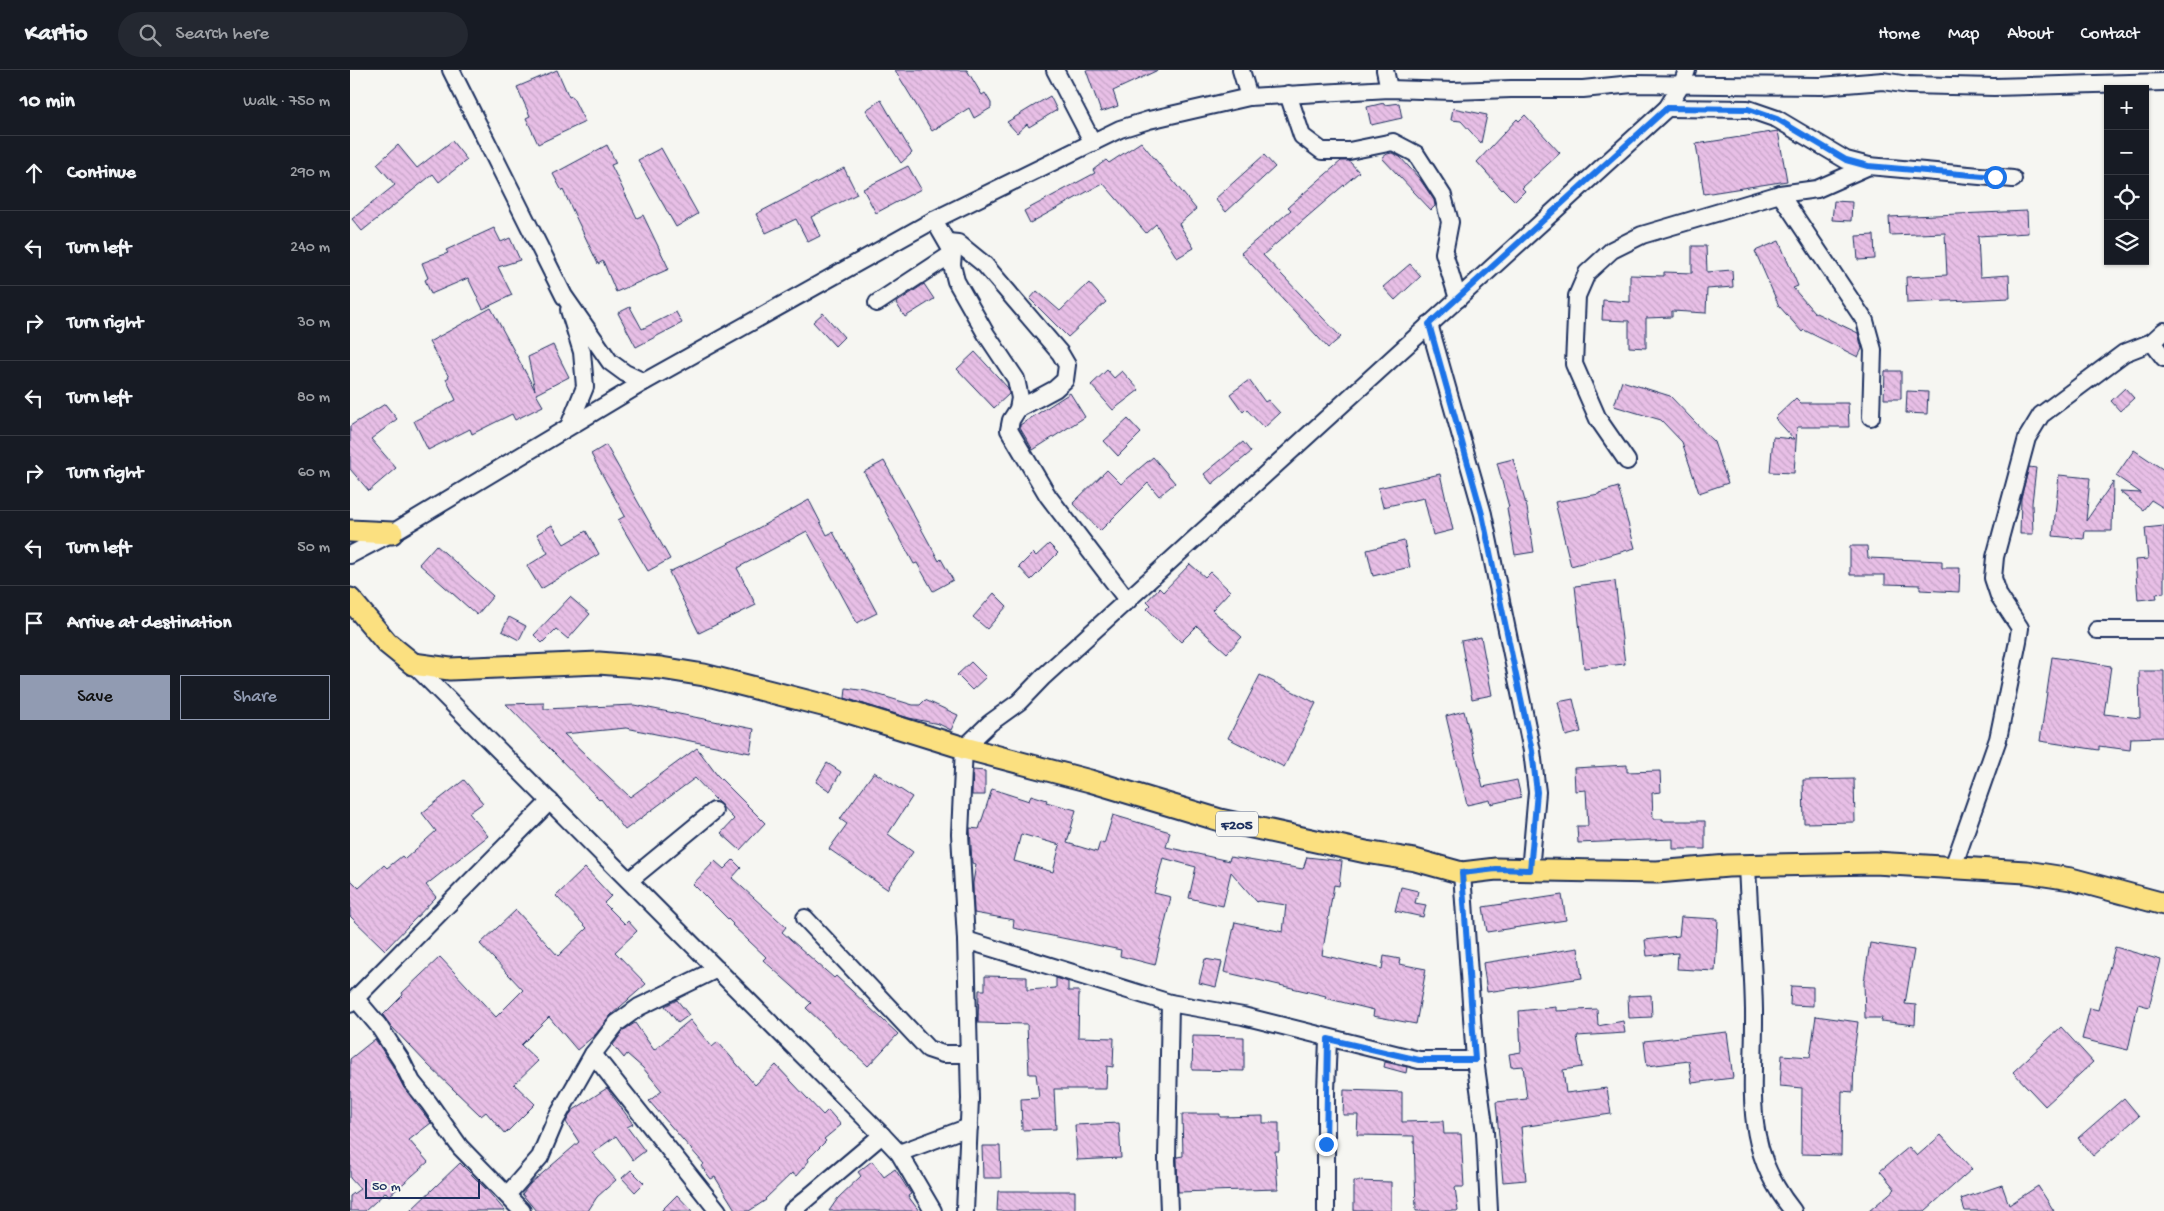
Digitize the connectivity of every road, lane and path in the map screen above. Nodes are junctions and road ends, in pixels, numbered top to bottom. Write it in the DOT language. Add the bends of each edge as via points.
graph roads {
  1 [pos="1056,70"];
  2 [pos="1241,70"];
  3 [pos="1385,70"];
  4 [pos="456,71"];
  5 [pos="1886,76"];
  6 [pos="1685,77"];
  7 [pos="2164,82"];
  8 [pos="1389,88"];
  9 [pos="1288,94"];
  10 [pos="1248,97"];
  11 [pos="1667,108"];
  12 [pos="1093,143"];
  13 [pos="1868,166"];
  14 [pos="2013,179"];
  15 [pos="1780,194"];
  16 [pos="934,220"];
  17 [pos="950,248"];
  18 [pos="564,296"];
  19 [pos="1458,299"];
  20 [pos="877,303"];
  21 [pos="1429,324"];
  22 [pos="2164,331"];
  23 [pos="2152,342"];
  24 [pos="2164,358"];
  25 [pos="644,382"];
  26 [pos="1018,410"];
  27 [pos="1871,417"];
  28 [pos="569,426"];
  29 [pos="1627,461"];
  30 [pos="350,531"];
  31 [pos="392,533"];
  32 [pos="350,555"];
  33 [pos="350,598"];
  34 [pos="1128,601"];
  35 [pos="2097,630"];
  36 [pos="2164,630"];
  37 [pos="413,664"];
  38 [pos="964,748"];
  39 [pos="550,800"];
  40 [pos="714,811"];
  41 [pos="1747,865"];
  42 [pos="1953,867"];
  43 [pos="1530,870"];
  44 [pos="1462,873"];
  45 [pos="630,880"];
  46 [pos="2164,904"];
  47 [pos="805,918"];
  48 [pos="966,940"];
  49 [pos="717,969"];
  50 [pos="353,1001"];
  51 [pos="1170,1003"];
  52 [pos="1328,1039"];
  53 [pos="593,1054"];
  54 [pos="968,1054"];
  55 [pos="1475,1060"];
  56 [pos="969,1127"];
  57 [pos="882,1135"];
  58 [pos="899,1153"];
  59 [pos="507,1195"];
  60 [pos="522,1211"];
  61 [pos="718,1211"];
  62 [pos="792,1211"];
  63 [pos="933,1211"];
  64 [pos="965,1211"];
  65 [pos="1170,1211"];
  66 [pos="1326,1211"];
  67 [pos="1489,1211"];
  68 [pos="1793,1211"];
  1 -- 12 [label="street"];
  2 -- 10 [label="street"];
  3 -- 8 [label="street"];
  4 -- 18 [label="street"];
  5 -- 6 [label="street" via="1821,86"];
  5 -- 7 [label="street" via="1908,85 1994,87"];
  6 -- 8 [label="street" via="1583,89 1453,91"];
  6 -- 11 [label="street"];
  8 -- 9 [label="street"];
  9 -- 10 [label="street"];
  9 -- 19 [label="street" via="1302,136 1322,151 1349,151 1393,142 1416,154 1443,196 1450,222 1444,253"];
  10 -- 12 [label="street" via="1149,120 1120,129"];
  11 -- 13 [label="street" via="1748,109 1777,119 1846,160"];
  11 -- 19 [label="street"];
  12 -- 16 [label="street"];
  13 -- 14 [label="street"];
  13 -- 15 [label="street" via="1817,190"];
  15 -- 27 [label="street" via="1865,321 1873,350"];
  15 -- 29 [label="street" via="1642,235 1612,250 1587,273 1577,296 1574,364 1598,419"];
  16 -- 17 [label="street"];
  16 -- 25 [label="street"];
  17 -- 20 [label="street"];
  17 -- 26 [label="street" via="956,281 1016,379 1020,398"];
  17 -- 26 [label="street" via="958,243 985,265 1067,365 1067,374 1060,384"];
  18 -- 25 [label="street" via="610,362 625,374"];
  18 -- 28 [label="street" via="582,352 585,387"];
  19 -- 21 [label="street"];
  21 -- 34 [label="street"];
  21 -- 43 [label="street" via="1482,514 1532,751 1537,792"];
  22 -- 23 [label="street"];
  23 -- 24 [label="street"];
  23 -- 42 [label="street" via="2124,352 2041,414 2027,438 1995,557 1993,578 1999,596 2020,628 2018,641 1998,739"];
  25 -- 28 [label="street"];
  26 -- 34 [label="street" via="1009,430 1048,496"];
  28 -- 31 [label="street"];
  30 -- 31 [label="main road"];
  31 -- 32 [label="street"];
  33 -- 37 [label="main road" via="387,643"];
  34 -- 38 [label="street"];
  35 -- 36 [label="street"];
  37 -- 38 [label="main road, F205" via="450,669 599,663 678,671 758,687"];
  37 -- 39 [label="street"];
  38 -- 44 [label="main road, F205" via="1090,780 1220,820"];
  38 -- 48 [label="street" via="960,834"];
  39 -- 45 [label="street"];
  39 -- 50 [label="street"];
  40 -- 45 [label="street"];
  41 -- 42 [label="main road, F205" via="1875,863"];
  41 -- 43 [label="main road, F205" via="1657,872"];
  41 -- 68 [label="street" via="1754,1011 1753,1120 1766,1167"];
  42 -- 46 [label="main road, F205" via="2070,878"];
  43 -- 44 [label="main road, F205"];
  44 -- 55 [label="street"];
  45 -- 49 [label="street"];
  47 -- 54 [label="street" via="928,1049 943,1054"];
  48 -- 51 [label="street"];
  48 -- 54 [label="street"];
  49 -- 53 [label="street" via="639,1007 617,1023"];
  49 -- 57 [label="street"];
  50 -- 59 [label="street" via="378,1025 412,1082 460,1147"];
  51 -- 52 [label="street" via="1243,1016"];
  51 -- 65 [label="street" via="1167,1160"];
  52 -- 55 [label="street" via="1419,1060"];
  52 -- 66 [label="street"];
  53 -- 59 [label="street" via="556,1119 540,1157"];
  53 -- 61 [label="street"];
  54 -- 56 [label="street"];
  55 -- 67 [label="street" via="1485,1132"];
  56 -- 58 [label="street"];
  56 -- 64 [label="street"];
  57 -- 58 [label="street"];
  57 -- 62 [label="street"];
  58 -- 63 [label="street"];
  59 -- 60 [label="street"];
}
